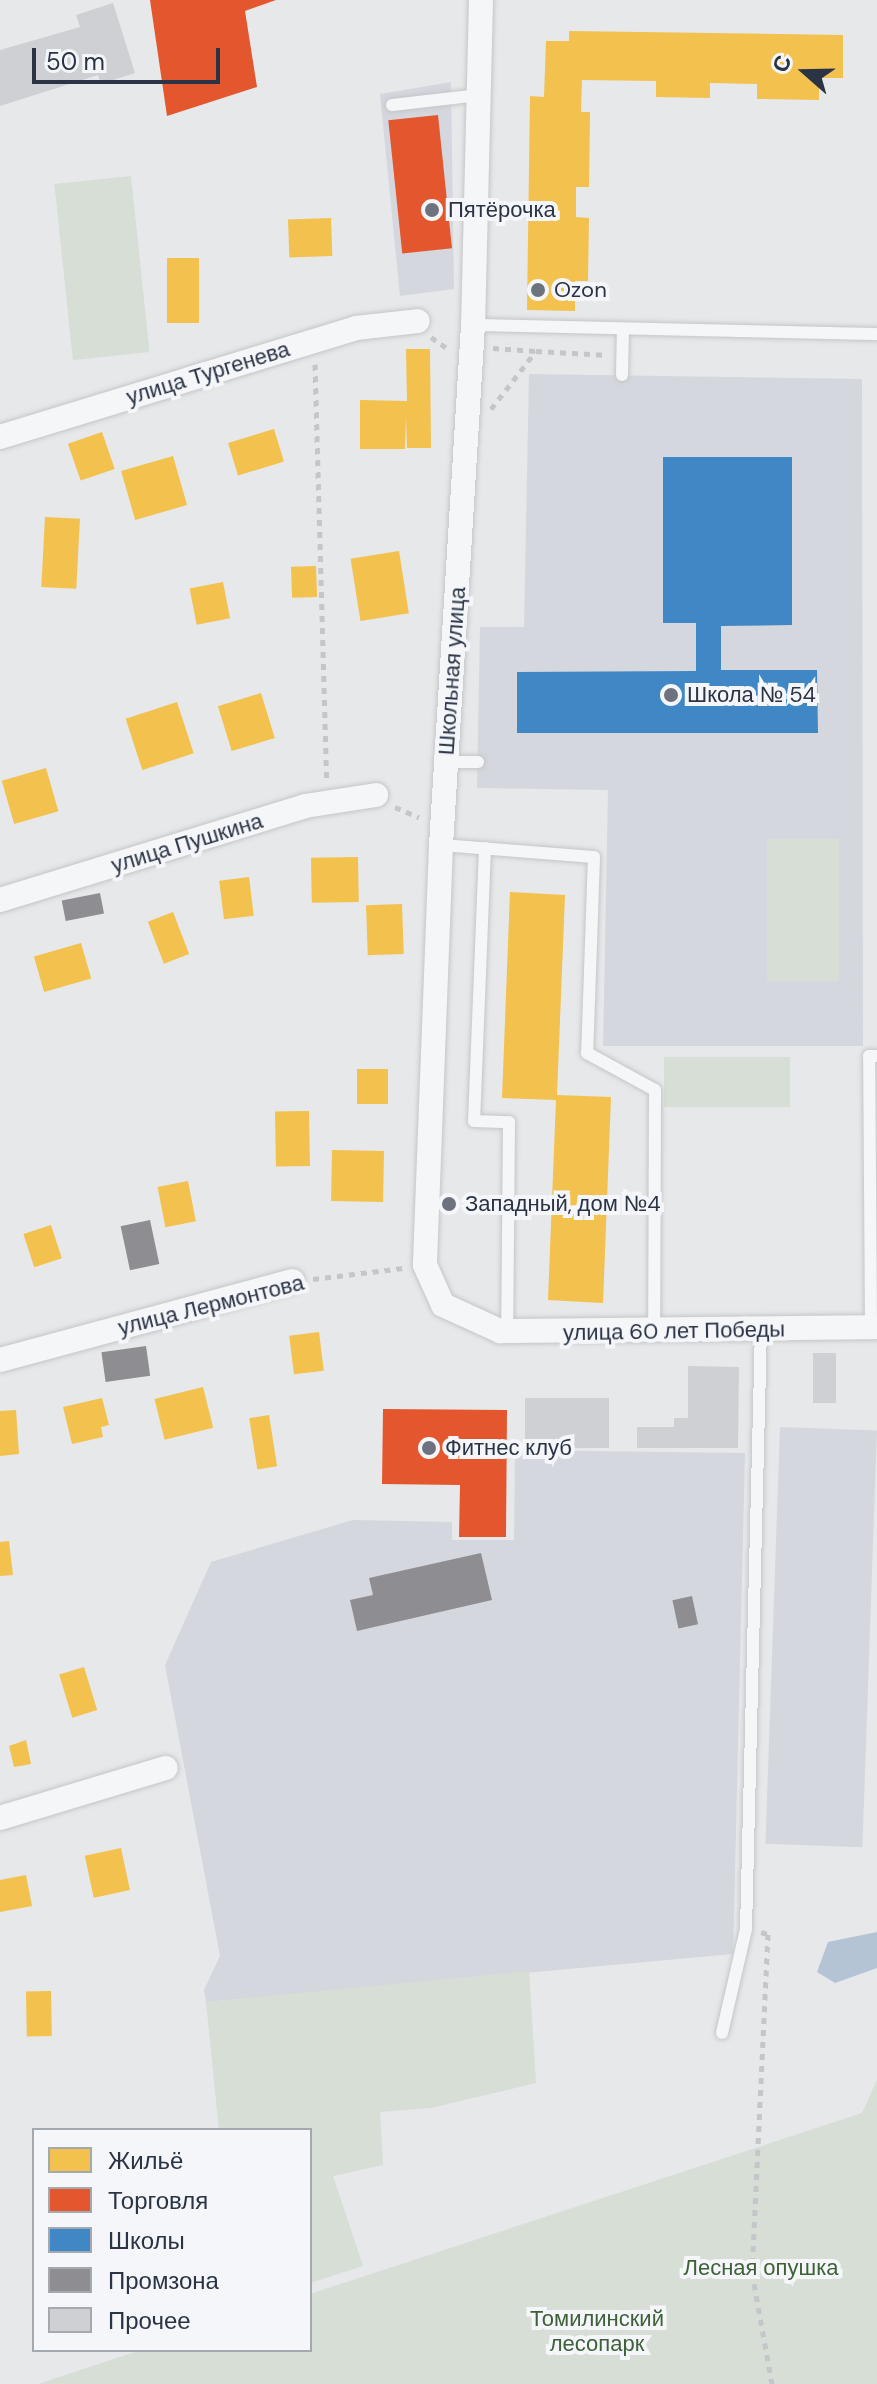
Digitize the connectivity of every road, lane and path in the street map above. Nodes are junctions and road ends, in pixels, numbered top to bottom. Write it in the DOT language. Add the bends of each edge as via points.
graph roads {
  1 [pos="481,0"];
  2 [pos="479,95"];
  3 [pos="392,105"];
  4 [pos="418,321"];
  5 [pos="473,325"];
  6 [pos="623,329"];
  7 [pos="877,334"];
  8 [pos="314,340"];
  9 [pos="485,347"];
  10 [pos="536,351"];
  11 [pos="623,356"];
  12 [pos="622,375"];
  13 [pos="481,423"];
  14 [pos="0,437"];
  15 [pos="446,762"];
  16 [pos="478,762"];
  17 [pos="376,795"];
  18 [pos="327,803"];
  19 [pos="441,845"];
  20 [pos="485,848"];
  21 [pos="0,900"];
  22 [pos="877,1056"];
  23 [pos="425,1265"];
  24 [pos="293,1281"];
  25 [pos="472,1322"];
  26 [pos="874,1327"];
  27 [pos="761,1329"];
  28 [pos="654,1331"];
  29 [pos="507,1332"];
  30 [pos="0,1360"];
  31 [pos="166,1768"];
  32 [pos="0,1818"];
  33 [pos="746,1929"];
  34 [pos="722,2033"];
  35 [pos="772,2384"];
  1 -- 2 [label="street, Школьная улица"];
  2 -- 3 [label="lane"];
  2 -- 5 [label="street, Школьная улица"];
  4 -- 8 [label="street, улица Тургенева"];
  5 -- 6 [label="lane"];
  5 -- 15 [label="street, Школьная улица"];
  6 -- 7 [label="lane"];
  6 -- 11 [label="lane"];
  8 -- 14 [label="street, улица Тургенева"];
  8 -- 18 [label="path"];
  9 -- 10 [label="path"];
  10 -- 11 [label="path"];
  10 -- 13 [label="path"];
  11 -- 12 [label="lane"];
  15 -- 16 [label="lane"];
  15 -- 19 [label="street, Школьная улица"];
  17 -- 18 [label="street, улица Пушкина"];
  18 -- 21 [label="street, улица Пушкина"];
  19 -- 20 [label="lane"];
  19 -- 23 [label="street, Школьная улица"];
  20 -- 28 [label="lane" via="594,857 587,1053 655,1090"];
  20 -- 29 [label="lane" via="474,1121 509,1122"];
  22 -- 26 [label="lane" via="869,1056"];
  23 -- 24 [label="path, улица Лермонтова"];
  23 -- 25 [label="street, Школьная улица" via="443,1305"];
  24 -- 30 [label="street, улица Лермонтова"];
  25 -- 29 [label="street, улица 60 лет Победы"];
  26 -- 27 [label="street, улица 60 лет Победы"];
  27 -- 28 [label="street, улица 60 лет Победы"];
  27 -- 33 [label="lane"];
  28 -- 29 [label="street, улица 60 лет Победы"];
  31 -- 32 [label="street"];
  33 -- 34 [label="lane"];
  33 -- 35 [label="path" via="768,1934 752,2272"];
}
